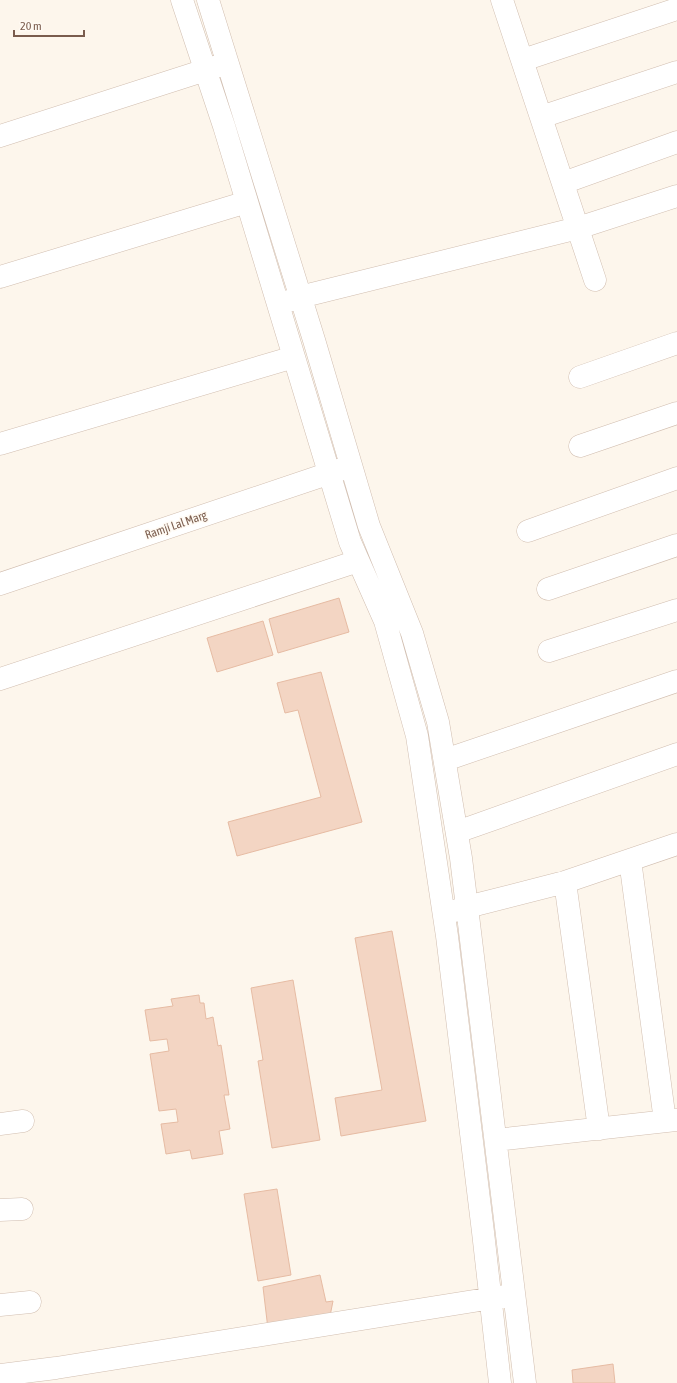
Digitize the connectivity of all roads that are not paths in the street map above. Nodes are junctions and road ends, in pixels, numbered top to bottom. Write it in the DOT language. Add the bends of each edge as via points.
graph roads {
  1 [pos="182,0"];
  2 [pos="208,0"];
  3 [pos="502,0"];
  4 [pos="677,9"];
  5 [pos="523,60"];
  6 [pos="228,63"];
  7 [pos="205,70"];
  8 [pos="677,72"];
  9 [pos="541,117"];
  10 [pos="0,136"];
  11 [pos="677,142"];
  12 [pos="563,183"];
  13 [pos="677,196"];
  14 [pos="246,202"];
  15 [pos="578,228"];
  16 [pos="0,277"];
  17 [pos="595,280"];
  18 [pos="300,297"];
  19 [pos="278,305"];
  20 [pos="677,343"];
  21 [pos="294,357"];
  22 [pos="580,377"];
  23 [pos="677,413"];
  24 [pos="0,444"];
  25 [pos="580,446"];
  26 [pos="351,466"];
  27 [pos="329,473"];
  28 [pos="677,478"];
  29 [pos="528,531"];
  30 [pos="677,545"];
  31 [pos="358,561"];
  32 [pos="0,584"];
  33 [pos="548,589"];
  34 [pos="677,610"];
  35 [pos="550,651"];
  36 [pos="0,679"];
  37 [pos="677,681"];
  38 [pos="677,754"];
  39 [pos="445,760"];
  40 [pos="457,832"];
  41 [pos="677,844"];
  42 [pos="630,860"];
  43 [pos="565,882"];
  44 [pos="467,906"];
  45 [pos="444,915"];
  46 [pos="23,1121"];
  47 [pos="671,1121"];
  48 [pos="0,1124"];
  49 [pos="599,1129"];
  50 [pos="496,1140"];
  51 [pos="22,1209"];
  52 [pos="0,1210"];
  53 [pos="515,1295"];
  54 [pos="490,1298"];
  55 [pos="30,1302"];
  56 [pos="0,1305"];
  57 [pos="0,1375"];
  58 [pos="58,1375"];
  59 [pos="500,1383"];
  60 [pos="526,1383"];
  1 -- 7 [label="street"];
  2 -- 6 [label="street"];
  3 -- 5 [label="street"];
  4 -- 5 [label="street"];
  5 -- 9 [label="street"];
  6 -- 7 [label="street"];
  6 -- 18 [label="street"];
  7 -- 10 [label="street"];
  7 -- 14 [label="street"];
  8 -- 9 [label="street"];
  9 -- 12 [label="street"];
  11 -- 12 [label="street"];
  12 -- 15 [label="street"];
  13 -- 15 [label="street"];
  14 -- 16 [label="street"];
  14 -- 19 [label="street"];
  15 -- 17 [label="street"];
  15 -- 18 [label="street"];
  18 -- 19 [label="street"];
  18 -- 26 [label="street"];
  19 -- 21 [label="street"];
  20 -- 22 [label="street"];
  21 -- 24 [label="street"];
  21 -- 27 [label="street"];
  23 -- 25 [label="street"];
  26 -- 27 [label="street, Ramji Lal Marg"];
  26 -- 39 [label="street" via="369,526 412,633 438,722"];
  27 -- 31 [label="street"];
  27 -- 32 [label="street, Ramji Lal Marg"];
  28 -- 29 [label="street"];
  30 -- 33 [label="street"];
  31 -- 36 [label="street"];
  31 -- 45 [label="street" via="385,621 417,736"];
  34 -- 35 [label="street"];
  37 -- 39 [label="street"];
  38 -- 40 [label="street"];
  39 -- 40 [label="street"];
  40 -- 44 [label="street"];
  41 -- 42 [label="street"];
  42 -- 43 [label="street"];
  42 -- 47 [label="street"];
  43 -- 44 [label="street"];
  43 -- 49 [label="street"];
  44 -- 45 [label="street"];
  44 -- 50 [label="street"];
  45 -- 54 [label="street"];
  46 -- 48 [label="street"];
  47 -- 49 [label="street"];
  49 -- 50 [label="street"];
  50 -- 53 [label="street"];
  51 -- 52 [label="street"];
  53 -- 54 [label="street"];
  53 -- 60 [label="street"];
  54 -- 58 [label="street"];
  54 -- 59 [label="street"];
  55 -- 56 [label="street"];
  57 -- 58 [label="street"];
}
